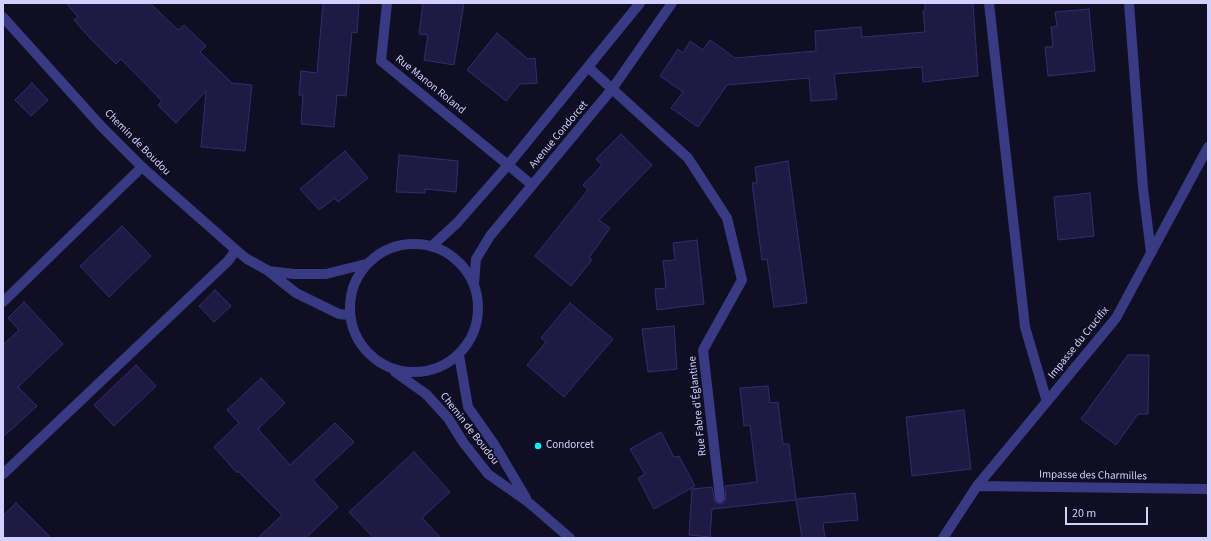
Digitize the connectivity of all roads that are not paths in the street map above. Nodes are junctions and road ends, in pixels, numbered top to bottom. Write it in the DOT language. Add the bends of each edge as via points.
graph roads {
  1 [pos="387,3"];
  2 [pos="640,3"];
  3 [pos="672,3"];
  4 [pos="989,3"];
  5 [pos="1129,3"];
  6 [pos="3,17"];
  7 [pos="588,67"];
  8 [pos="612,90"];
  9 [pos="1208,147"];
  10 [pos="508,165"];
  11 [pos="142,168"];
  12 [pos="532,186"];
  13 [pos="432,246"];
  14 [pos="236,250"];
  15 [pos="1151,253"];
  16 [pos="366,264"];
  17 [pos="267,270"];
  18 [pos="474,284"];
  19 [pos="3,302"];
  20 [pos="349,315"];
  21 [pos="459,355"];
  22 [pos="392,370"];
  23 [pos="1047,402"];
  24 [pos="3,474"];
  25 [pos="977,486"];
  26 [pos="1208,489"];
  27 [pos="720,498"];
  28 [pos="528,502"];
  29 [pos="570,538"];
  30 [pos="944,538"];
  1 -- 10 [label="street, Rue Manon Roland" via="381,61"];
  2 -- 7 [label="street, Avenue Condorcet"];
  3 -- 8 [label="street, Avenue Condorcet"];
  4 -- 23 [label="street" via="1025,327"];
  5 -- 15 [label="street" via="1143,188"];
  6 -- 11 [label="street, Chemin de Boudou"];
  7 -- 8 [label="street, Rue Fabre d'Églantine"];
  7 -- 10 [label="street, Avenue Condorcet"];
  8 -- 12 [label="street, Avenue Condorcet"];
  8 -- 27 [label="street, Rue Fabre d'Églantine" via="688,158 727,218 742,280 703,350"];
  9 -- 15 [label="street, Impasse du Crucifix"];
  10 -- 12 [label="street"];
  10 -- 13 [label="street, Avenue Condorcet" via="457,223"];
  11 -- 14 [label="street, Chemin de Boudou"];
  11 -- 19 [label="street"];
  12 -- 18 [label="street, Avenue Condorcet" via="490,236 476,259"];
  13 -- 16 [label="street" via="397,246 380,253"];
  13 -- 18 [label="street" via="449,254 464,268"];
  14 -- 17 [label="street, Chemin de Boudou" via="246,259"];
  14 -- 24 [label="street" via="228,261"];
  15 -- 23 [label="street, Impasse du Crucifix" via="1116,318"];
  16 -- 17 [label="street, Chemin de Boudou" via="326,274 294,274"];
  16 -- 20 [label="street" via="356,279 350,297"];
  17 -- 20 [label="street, Chemin de Boudou" via="296,293 339,314"];
  18 -- 21 [label="street" via="478,303 477,322 470,340"];
  20 -- 22 [label="street" via="353,333 363,348 376,361"];
  21 -- 22 [label="street" via="445,366 428,372"];
  21 -- 28 [label="street, Chemin de Boudou" via="468,407 494,444"];
  22 -- 28 [label="street, Chemin de Boudou" via="426,394 448,418 488,474"];
  23 -- 25 [label="street, Impasse du Crucifix"];
  25 -- 26 [label="street, Impasse des Charmilles"];
  25 -- 30 [label="street, Impasse du Crucifix"];
  28 -- 29 [label="street, Chemin de Boudou"];
}
